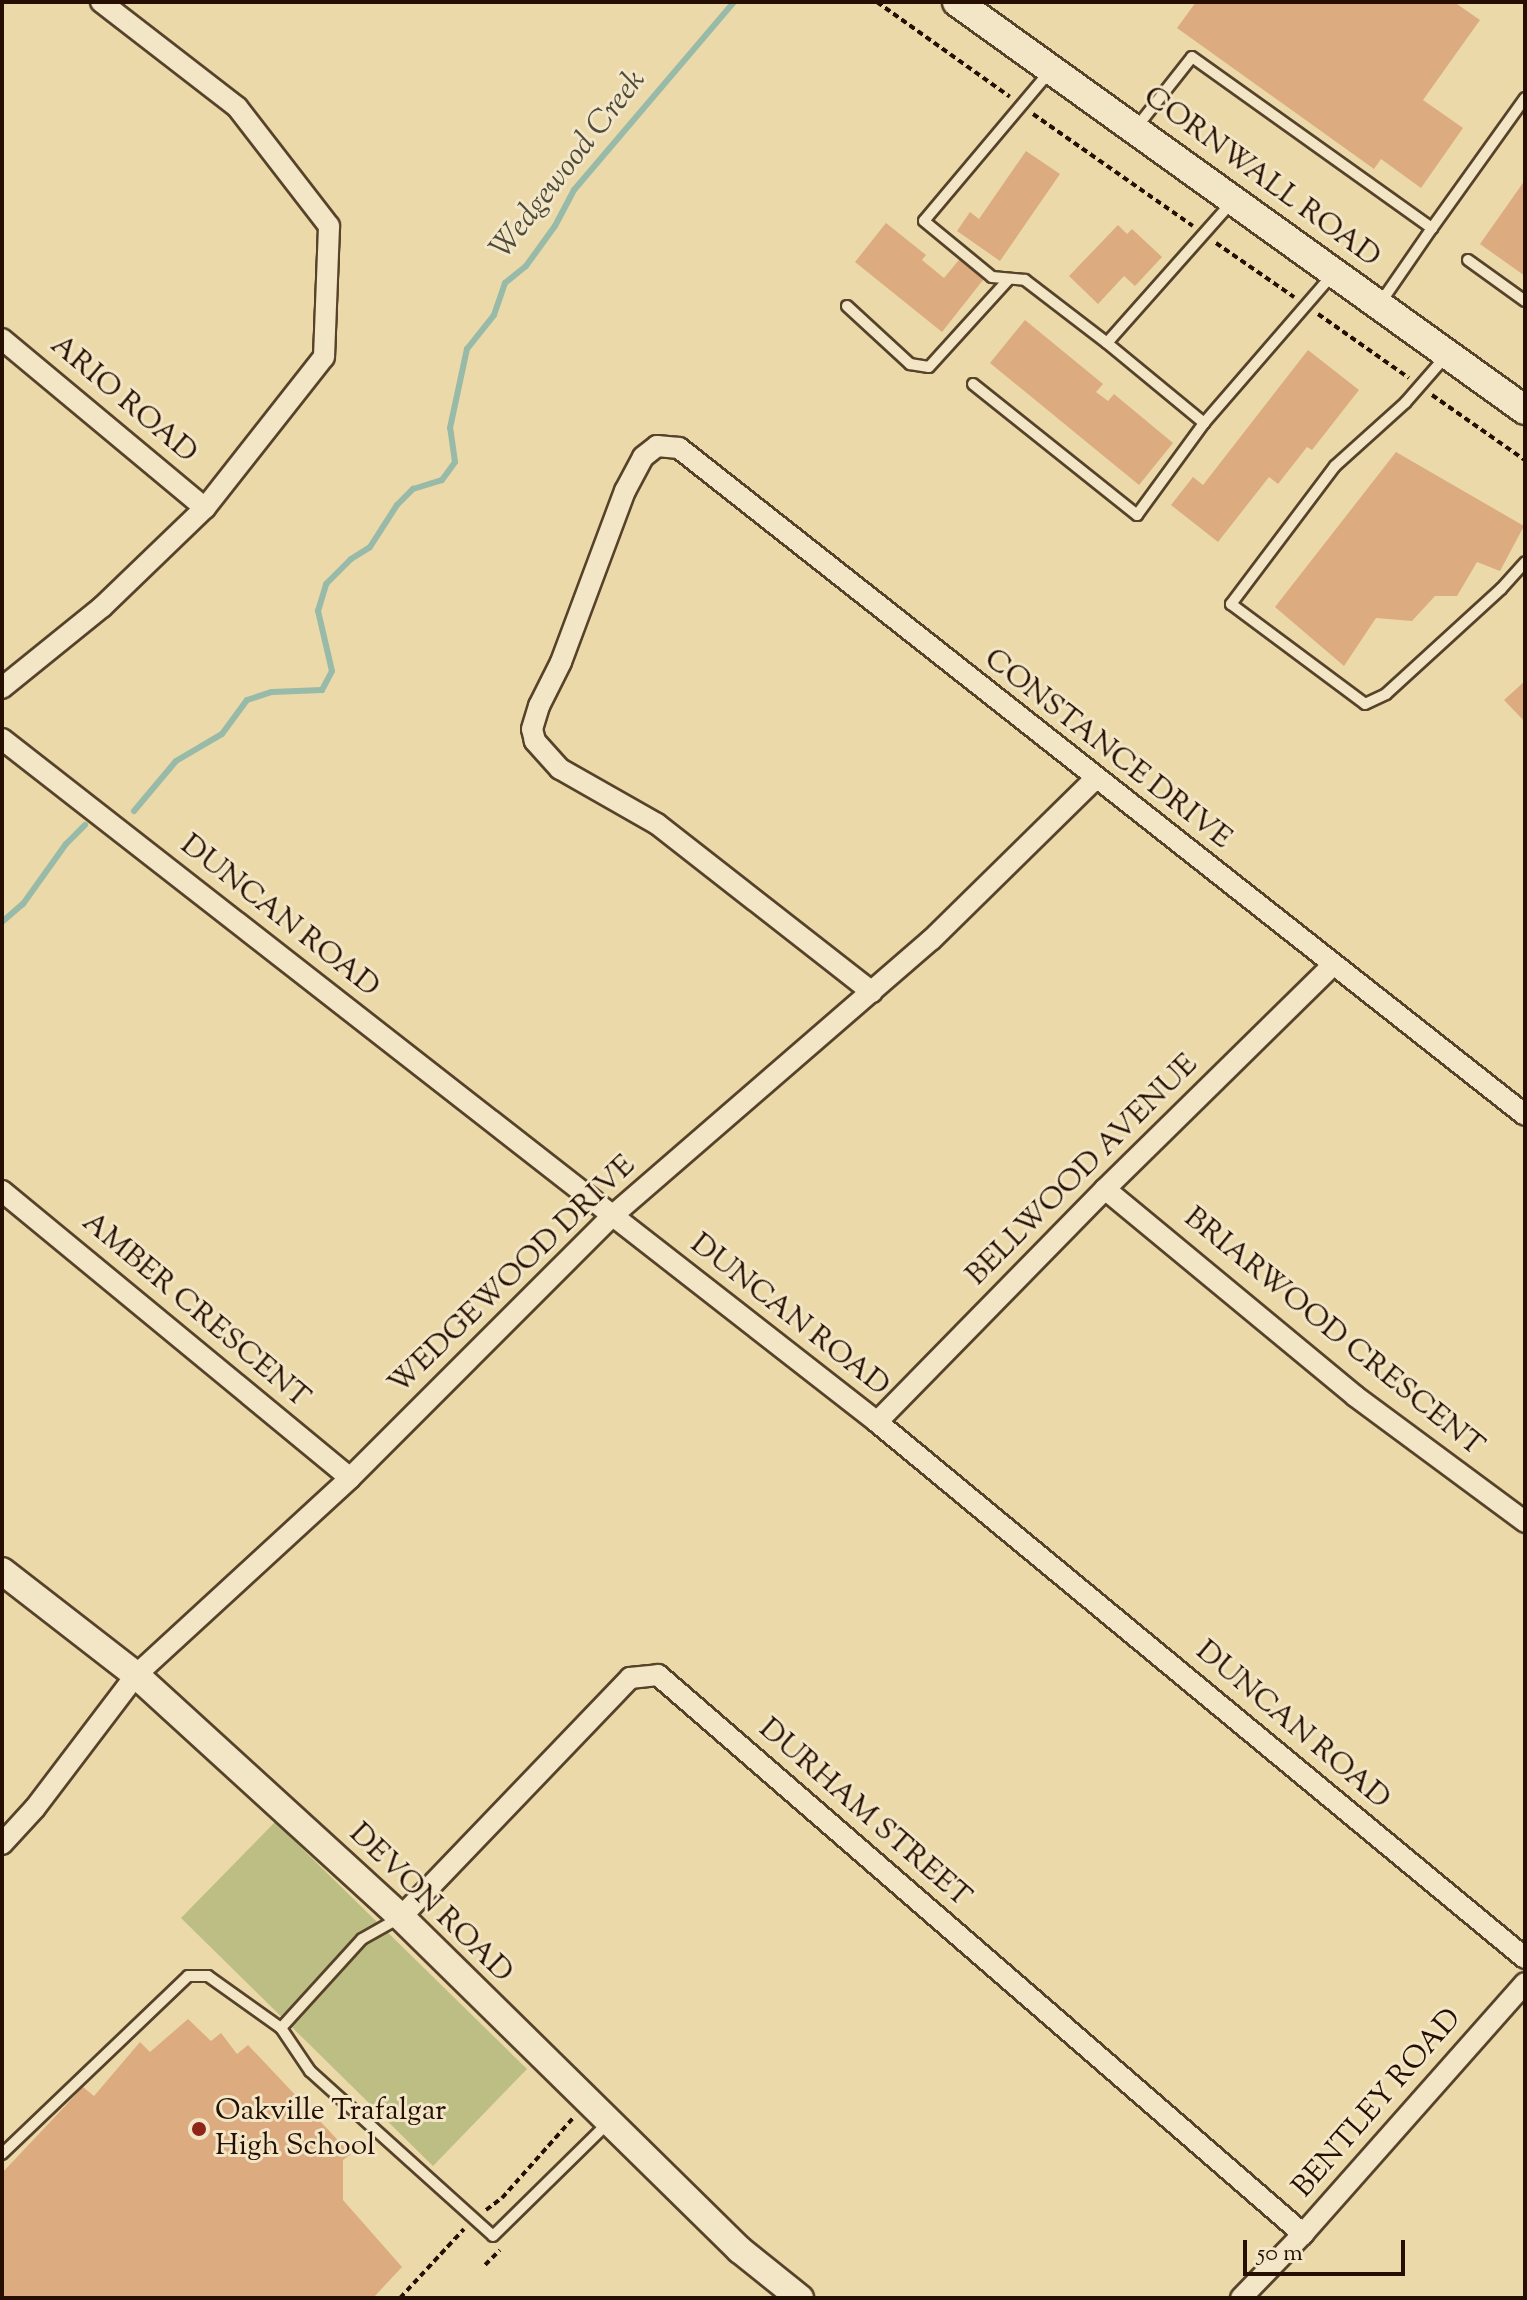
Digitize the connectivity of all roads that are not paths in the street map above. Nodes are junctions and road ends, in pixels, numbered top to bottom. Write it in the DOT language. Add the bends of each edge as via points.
graph roads {
  1 [pos="101,2"];
  2 [pos="957,2"];
  3 [pos="1052,70"];
  4 [pos="1525,98"];
  5 [pos="1135,130"];
  6 [pos="1233,200"];
  7 [pos="1432,228"];
  8 [pos="1468,260"];
  9 [pos="1334,273"];
  10 [pos="1009,279"];
  11 [pos="1525,301"];
  12 [pos="1379,305"];
  13 [pos="847,306"];
  14 [pos="2,339"];
  15 [pos="1107,343"];
  16 [pos="1448,354"];
  17 [pos="973,384"];
  18 [pos="1525,410"];
  19 [pos="1204,423"];
  20 [pos="205,508"];
  21 [pos="1525,562"];
  22 [pos="2,688"];
  23 [pos="2,739"];
  24 [pos="1095,779"];
  25 [pos="1333,965"];
  26 [pos="872,992"];
  27 [pos="1525,1115"];
  28 [pos="1105,1189"];
  29 [pos="2,1191"];
  30 [pos="611,1217"];
  31 [pos="877,1422"];
  32 [pos="350,1478"];
  33 [pos="1525,1522"];
  34 [pos="2,1571"];
  35 [pos="136,1675"];
  36 [pos="2,1844"];
  37 [pos="401,1917"];
  38 [pos="1525,1958"];
  39 [pos="1525,1983"];
  40 [pos="281,2028"];
  41 [pos="609,2122"];
  42 [pos="2,2154"];
  43 [pos="1303,2234"];
  44 [pos="800,2298"];
  45 [pos="1241,2298"];
  1 -- 20 [label="street" via="237,107 329,226 324,357"];
  2 -- 3 [label="main road, CORNWALL ROAD"];
  3 -- 5 [label="main road, CORNWALL ROAD"];
  3 -- 10 [label="lane" via="924,221 992,277"];
  4 -- 7 [label="lane"];
  5 -- 6 [label="main road, CORNWALL ROAD"];
  5 -- 7 [label="lane" via="1192,57"];
  6 -- 9 [label="main road, CORNWALL ROAD"];
  6 -- 15 [label="lane"];
  7 -- 12 [label="lane"];
  8 -- 11 [label="lane"];
  9 -- 12 [label="main road, CORNWALL ROAD"];
  9 -- 19 [label="lane"];
  10 -- 13 [label="lane" via="929,367 910,364"];
  10 -- 15 [label="lane" via="1025,280"];
  12 -- 16 [label="main road, CORNWALL ROAD"];
  14 -- 20 [label="street, ARIO ROAD"];
  15 -- 19 [label="lane"];
  16 -- 18 [label="main road, CORNWALL ROAD"];
  16 -- 21 [label="lane" via="1405,403 1335,466 1231,604 1365,704 1386,694"];
  17 -- 19 [label="lane" via="1137,515"];
  20 -- 22 [label="street" via="102,607"];
  23 -- 30 [label="street, DUNCAN ROAD"];
  24 -- 25 [label="street, CONSTANCE DRIVE"];
  24 -- 26 [label="street, WEDGEWOOD DRIVE"];
  24 -- 26 [label="street, CONSTANCE DRIVE" via="679,448 657,446 649,451 634,469 561,662 539,706 532,729 535,741 560,769 657,824"];
  25 -- 27 [label="street, CONSTANCE DRIVE"];
  25 -- 28 [label="street, BELLWOOD AVENUE"];
  26 -- 30 [label="street, WEDGEWOOD DRIVE"];
  28 -- 31 [label="street, BELLWOOD AVENUE"];
  28 -- 33 [label="street, BRIARWOOD CRESCENT" via="1355,1396"];
  29 -- 32 [label="street, AMBER CRESCENT"];
  30 -- 31 [label="street, DUNCAN ROAD"];
  30 -- 32 [label="street, WEDGEWOOD DRIVE"];
  31 -- 38 [label="street, DUNCAN ROAD"];
  32 -- 35 [label="street, WEDGEWOOD DRIVE"];
  34 -- 35 [label="street, DEVON ROAD"];
  35 -- 36 [label="street, WEDGEWOOD DRIVE"];
  35 -- 37 [label="street, DEVON ROAD"];
  37 -- 40 [label="lane" via="362,1939"];
  37 -- 41 [label="street, DEVON ROAD"];
  37 -- 43 [label="street, DURHAM STREET" via="630,1678 658,1675"];
  39 -- 43 [label="street, BENTLEY ROAD"];
  40 -- 41 [label="lane" via="310,2071 493,2236"];
  40 -- 42 [label="lane" via="208,1976 188,1976"];
  41 -- 44 [label="street, DEVON ROAD" via="740,2250"];
  43 -- 45 [label="street, BENTLEY ROAD"];
}
